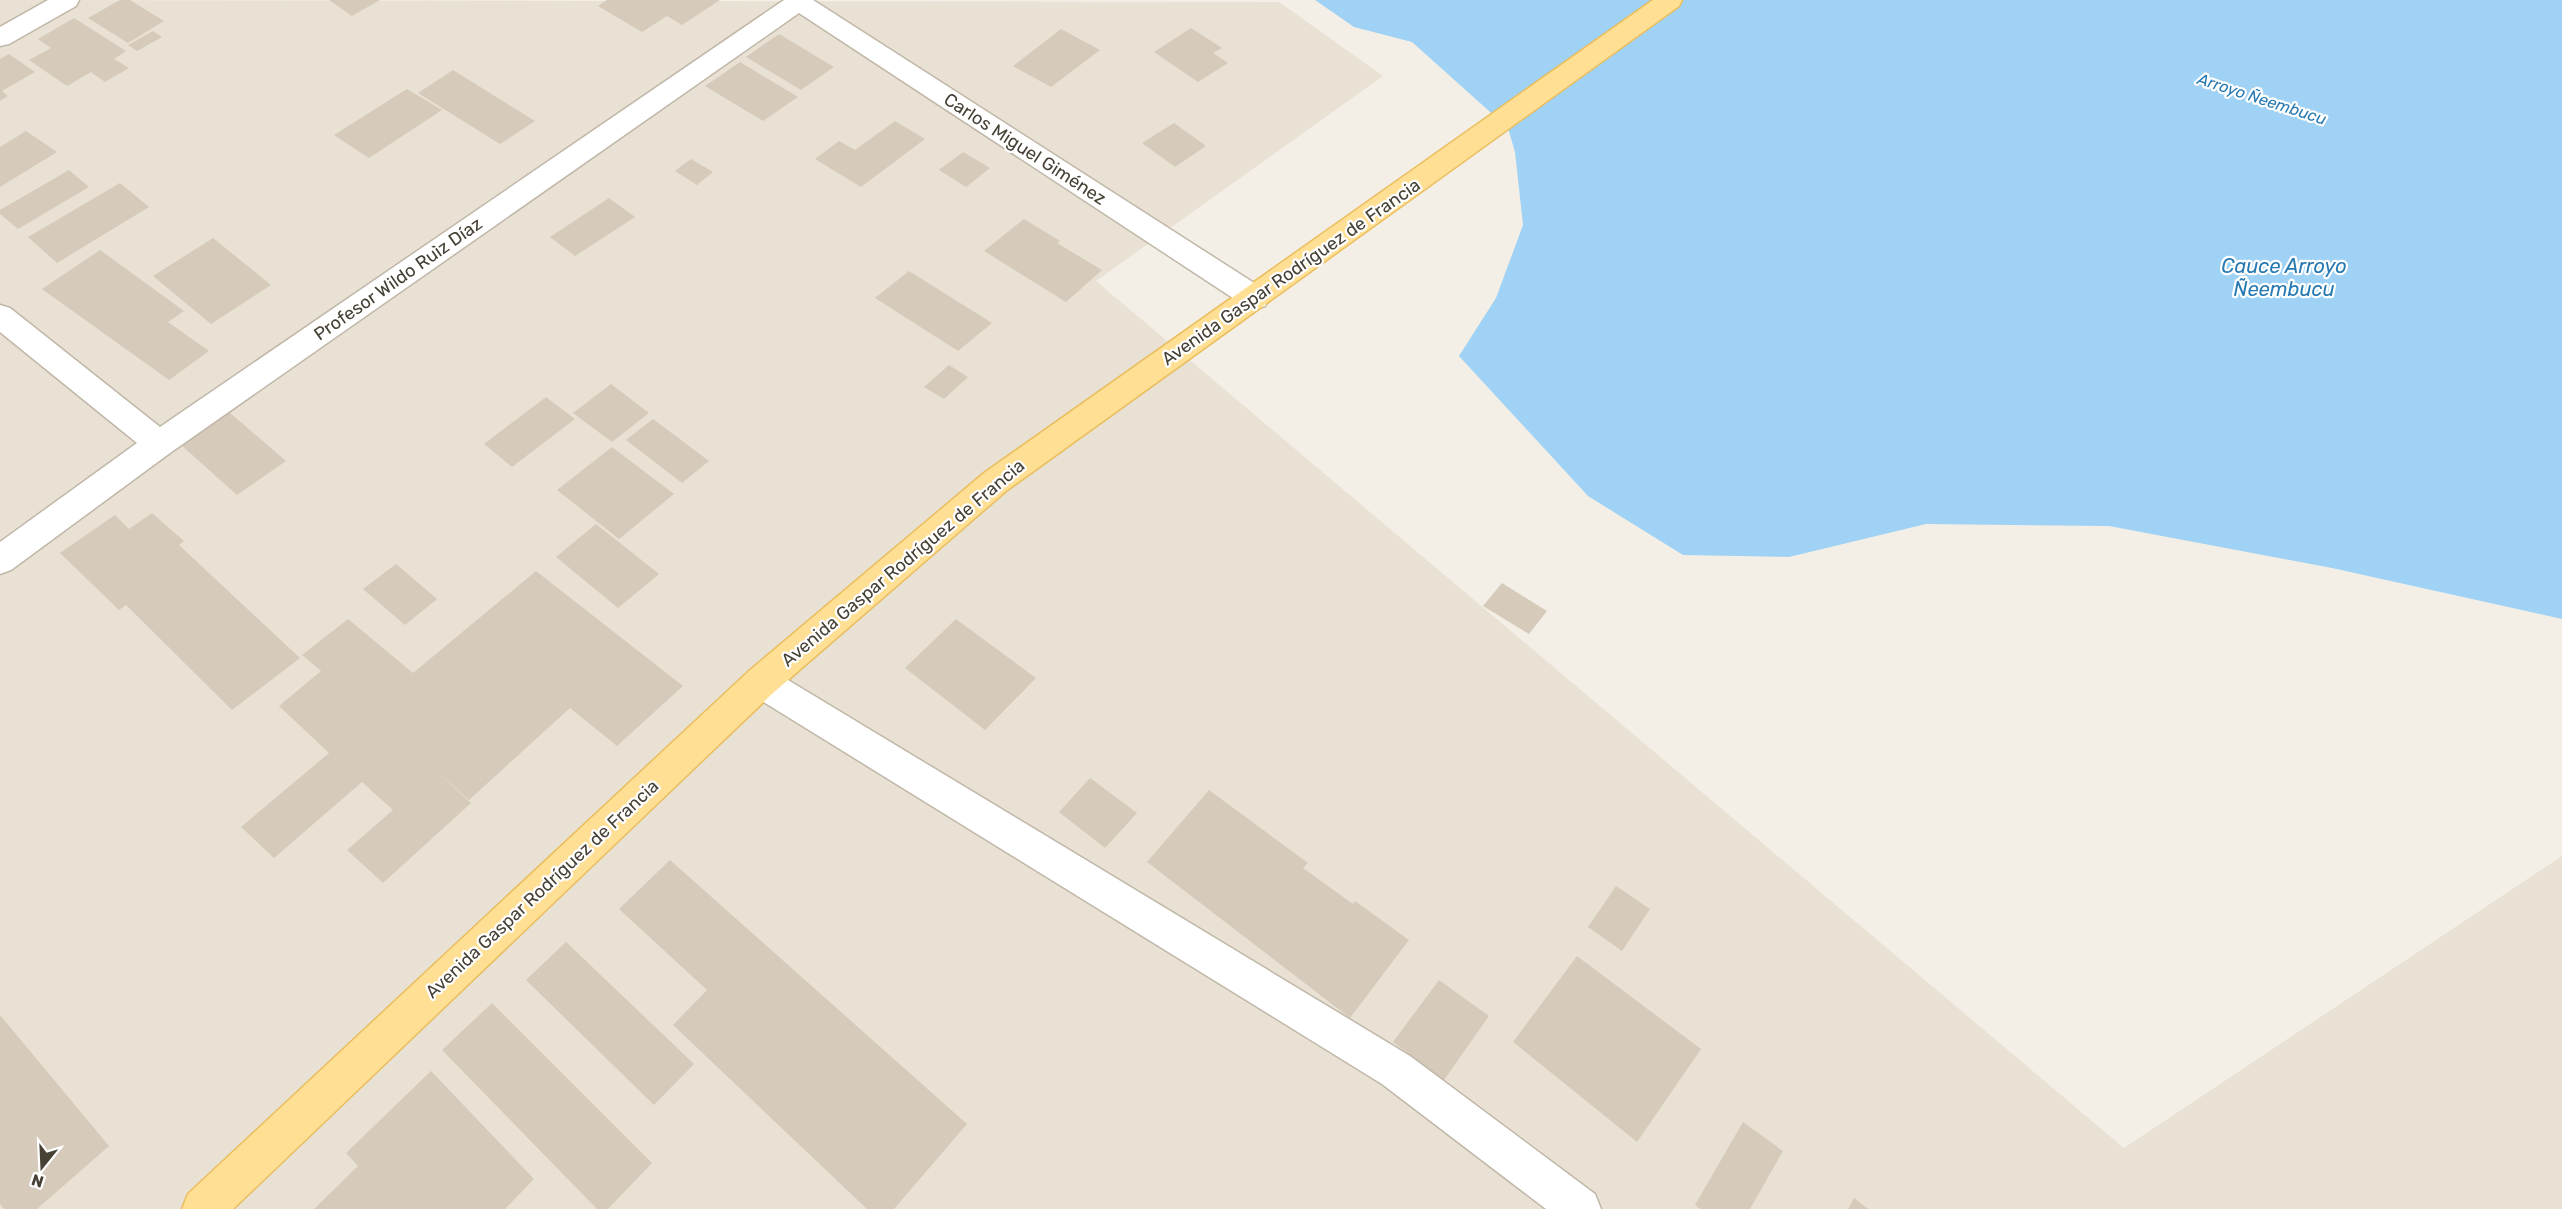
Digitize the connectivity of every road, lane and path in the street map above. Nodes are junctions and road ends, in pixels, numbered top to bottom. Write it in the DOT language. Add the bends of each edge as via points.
graph roads {
  1 [pos="67,0"];
  2 [pos="1670,0"];
  3 [pos="798,1"];
  4 [pos="0,38"];
  5 [pos="1255,298"];
  6 [pos="0,316"];
  7 [pos="159,444"];
  8 [pos="0,560"];
  9 [pos="761,682"];
  10 [pos="204,1209"];
  11 [pos="1580,1209"];
  1 -- 4 [label="street"];
  2 -- 5 [label="main road, Avenida Gaspar Rodríguez de Francia"];
  3 -- 5 [label="street, Carlos Miguel Giménez"];
  3 -- 7 [label="street, Profesor Wildo Ruìz Díaz"];
  5 -- 9 [label="main road, Avenida Gaspar Rodríguez de Francia" via="996,482"];
  6 -- 7 [label="street"];
  7 -- 8 [label="street, Profesor Wildo Ruìz Díaz"];
  9 -- 10 [label="main road, Avenida Gaspar Rodríguez de Francia"];
  9 -- 11 [label="street" via="1396,1070"];
}
